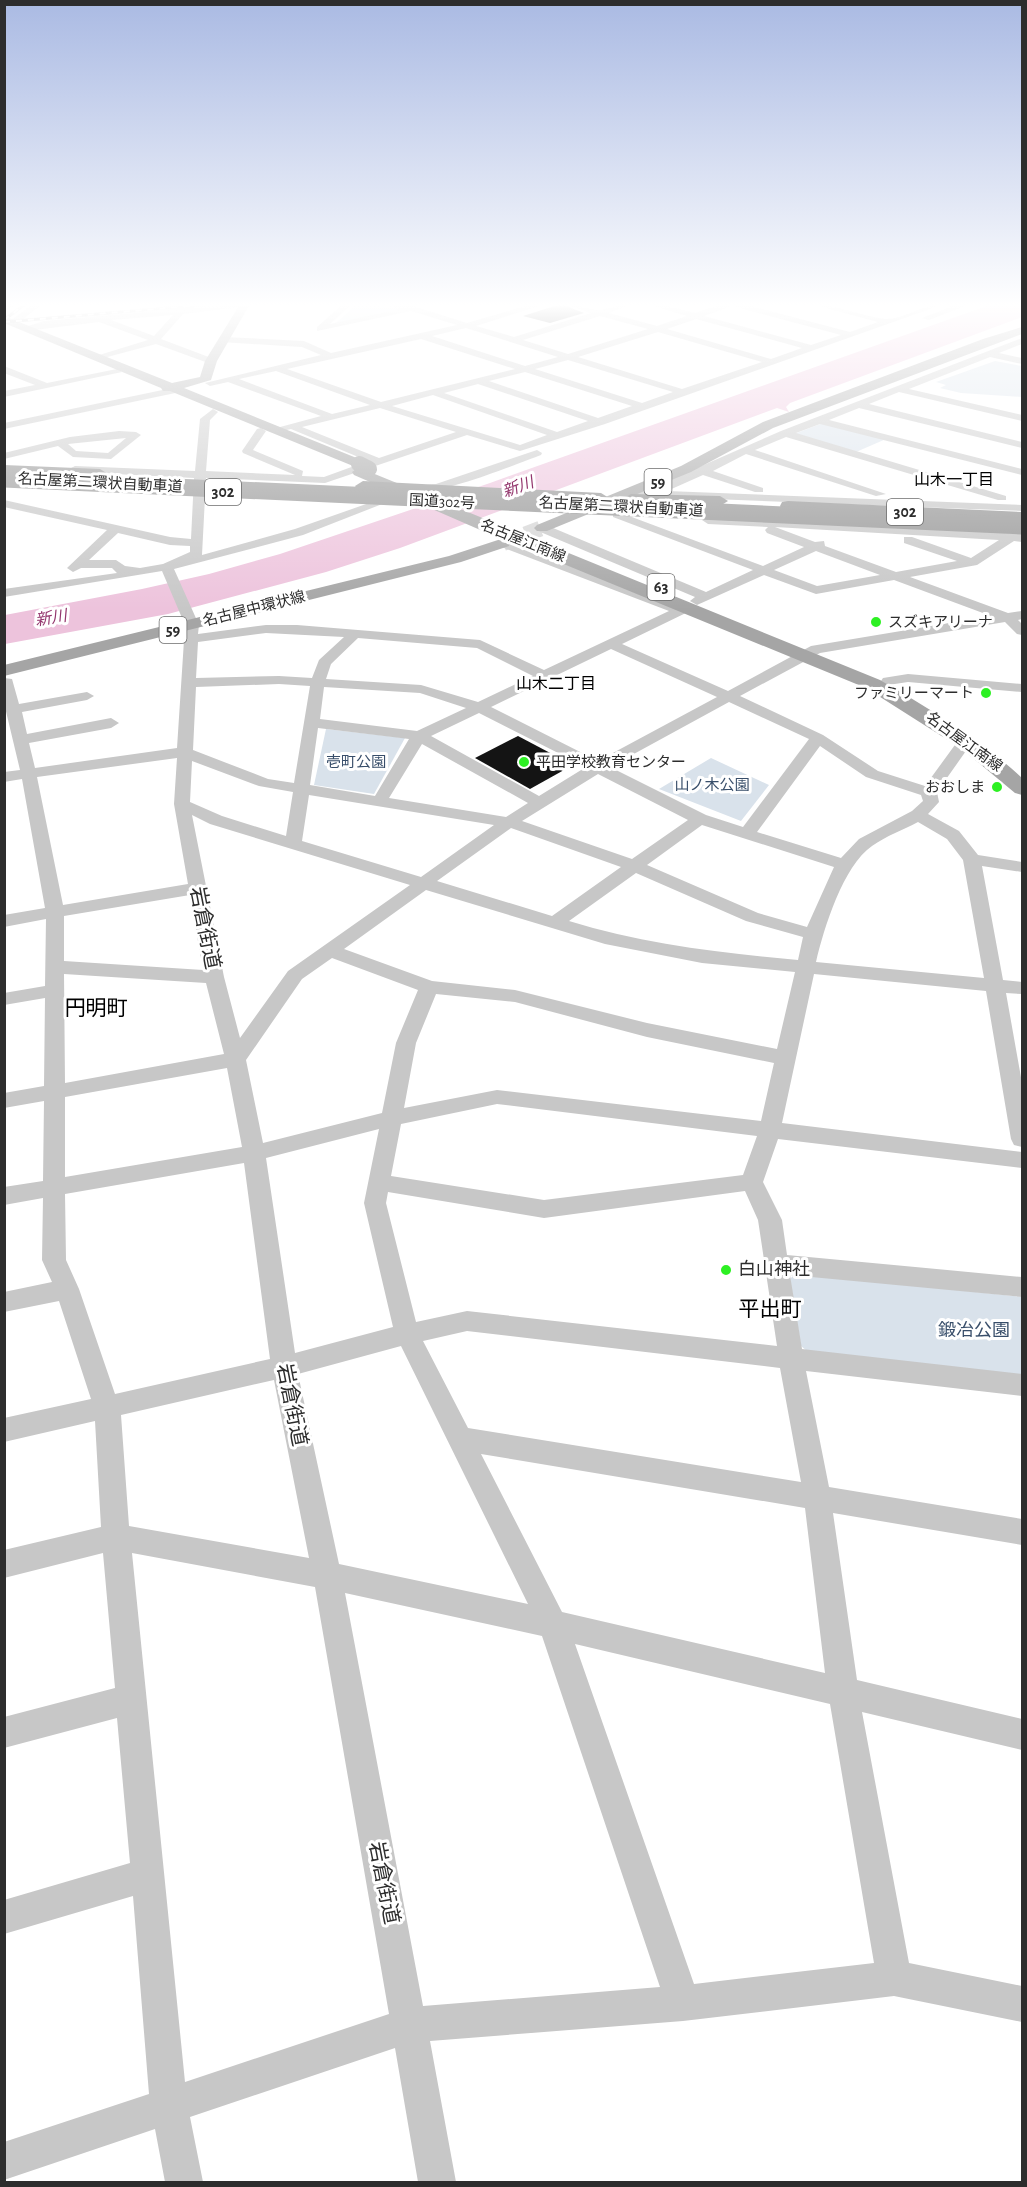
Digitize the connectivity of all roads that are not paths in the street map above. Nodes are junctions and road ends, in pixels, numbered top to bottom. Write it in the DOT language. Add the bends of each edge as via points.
graph roads {
  1 [pos="91,406"];
  2 [pos="201,406"];
  3 [pos="208,406"];
  4 [pos="302,406"];
  5 [pos="376,406"];
  6 [pos="383,406"];
  7 [pos="471,406"];
  8 [pos="554,406"];
  9 [pos="641,406"];
  10 [pos="671,406"];
  11 [pos="817,406"];
  12 [pos="856,406"];
  13 [pos="863,406"];
  14 [pos="972,406"];
  15 [pos="644,407"];
  16 [pos="213,412"];
  17 [pos="332,417"];
  18 [pos="1023,418"];
  19 [pos="818,420"];
  20 [pos="601,422"];
  21 [pos="4,424"];
  22 [pos="768,425"];
  23 [pos="292,426"];
  24 [pos="268,431"];
  25 [pos="465,432"];
  26 [pos="785,433"];
  27 [pos="559,436"];
  28 [pos="895,439"];
  29 [pos="61,443"];
  30 [pos="1023,445"];
  31 [pos="744,450"];
  32 [pos="73,454"];
  33 [pos="1023,454"];
  34 [pos="4,456"];
  35 [pos="857,456"];
  36 [pos="997,466"];
  37 [pos="58,469"];
  38 [pos="4,470"];
  39 [pos="704,471"];
  40 [pos="1023,472"];
  41 [pos="362,474"];
  42 [pos="202,475"];
  43 [pos="307,479"];
  44 [pos="94,480"];
  45 [pos="325,480"];
  46 [pos="4,482"];
  47 [pos="951,485"];
  48 [pos="661,487"];
  49 [pos="392,494"];
  50 [pos="200,495"];
  51 [pos="420,495"];
  52 [pos="633,496"];
  53 [pos="766,496"];
  54 [pos="880,501"];
  55 [pos="451,502"];
  56 [pos="586,502"];
  57 [pos="4,503"];
  58 [pos="906,503"];
  59 [pos="1023,506"];
  60 [pos="557,507"];
  61 [pos="789,512"];
  62 [pos="617,515"];
  63 [pos="1023,517"];
  64 [pos="764,523"];
  65 [pos="117,528"];
  66 [pos="513,528"];
  67 [pos="850,528"];
  68 [pos="885,531"];
  69 [pos="1020,533"];
  70 [pos="197,543"];
  71 [pos="814,547"];
  72 [pos="973,562"];
  73 [pos="78,564"];
  74 [pos="168,569"];
  75 [pos="763,570"];
  76 [pos="70,577"];
  77 [pos="899,577"];
  78 [pos="4,593"];
  79 [pos="693,604"];
  80 [pos="1016,616"];
  81 [pos="191,627"];
  82 [pos="1023,631"];
  83 [pos="357,632"];
  84 [pos="613,645"];
  85 [pos="809,652"];
  86 [pos="4,671"];
  87 [pos="545,676"];
  88 [pos="888,681"];
  89 [pos="318,682"];
  90 [pos="189,683"];
  91 [pos="4,684"];
  92 [pos="1023,688"];
  93 [pos="87,696"];
  94 [pos="725,696"];
  95 [pos="479,707"];
  96 [pos="14,709"];
  97 [pos="111,723"];
  98 [pos="312,723"];
  99 [pos="419,736"];
  100 [pos="818,738"];
  101 [pos="21,740"];
  102 [pos="965,741"];
  103 [pos="184,752"];
  104 [pos="598,767"];
  105 [pos="1023,770"];
  106 [pos="29,775"];
  107 [pos="4,777"];
  108 [pos="1023,789"];
  109 [pos="302,790"];
  110 [pos="929,792"];
  111 [pos="380,800"];
  112 [pos="539,803"];
  113 [pos="182,804"];
  114 [pos="918,815"];
  115 [pos="699,819"];
  116 [pos="509,822"];
  117 [pos="747,832"];
  118 [pos="293,843"];
  119 [pos="972,859"];
  120 [pos="844,865"];
  121 [pos="634,866"];
  122 [pos="1023,867"];
  123 [pos="424,882"];
  124 [pos="197,888"];
  125 [pos="54,911"];
  126 [pos="4,921"];
  127 [pos="553,924"];
  128 [pos="813,934"];
  129 [pos="329,950"];
  130 [pos="806,968"];
  131 [pos="214,977"];
  132 [pos="56,978"];
  133 [pos="993,986"];
  134 [pos="429,987"];
  135 [pos="1023,988"];
  136 [pos="4,999"];
  137 [pos="786,1058"];
  138 [pos="236,1059"];
  139 [pos="55,1091"];
  140 [pos="4,1101"];
  141 [pos="391,1118"];
  142 [pos="770,1129"];
  143 [pos="1023,1139"];
  144 [pos="254,1153"];
  145 [pos="1023,1160"];
  146 [pos="379,1182"];
  147 [pos="752,1182"];
  148 [pos="53,1187"];
  149 [pos="4,1196"];
  150 [pos="777,1264"];
  151 [pos="1023,1287"];
  152 [pos="67,1289"];
  153 [pos="4,1302"];
  154 [pos="407,1334"];
  155 [pos="791,1359"];
  156 [pos="284,1367"];
  157 [pos="1023,1385"];
  158 [pos="107,1407"];
  159 [pos="4,1430"];
  160 [pos="459,1438"];
  161 [pos="817,1497"];
  162 [pos="1023,1532"];
  163 [pos="116,1537"];
  164 [pos="4,1564"];
  165 [pos="327,1575"];
  166 [pos="553,1624"];
  167 [pos="843,1692"];
  168 [pos="131,1699"];
  169 [pos="4,1734"];
  170 [pos="1023,1734"];
  171 [pos="147,1875"];
  172 [pos="4,1917"];
  173 [pos="894,1978"];
  174 [pos="683,2003"];
  175 [pos="1023,2004"];
  176 [pos="410,2025"];
  177 [pos="169,2106"];
  178 [pos="4,2161"];
  179 [pos="184,2182"];
  180 [pos="437,2182"];
  1 -- 21 [label="street"];
  2 -- 16 [label="main road"];
  3 -- 24 [label="main road"];
  4 -- 17 [label="street"];
  5 -- 17 [label="street"];
  6 -- 25 [label="street"];
  7 -- 27 [label="street"];
  8 -- 20 [label="street"];
  9 -- 15 [label="street"];
  10 -- 51 [label="street"];
  11 -- 22 [label="main road, 名古屋中環状線 / 59"];
  12 -- 19 [label="street"];
  13 -- 30 [label="street"];
  14 -- 18 [label="street"];
  15 -- 20 [label="street"];
  16 -- 24 [label="main road"];
  16 -- 42 [label="street" via="205,419"];
  17 -- 23 [label="street"];
  19 -- 26 [label="street"];
  19 -- 28 [label="street"];
  20 -- 27 [label="street"];
  22 -- 48 [label="main road, 名古屋中環状線 / 59"];
  22 -- 56 [label="main road"];
  23 -- 24 [label="street"];
  23 -- 41 [label="street"];
  24 -- 41 [label="main road"];
  24 -- 43 [label="street" via="247,451"];
  25 -- 27 [label="street" via="520,448"];
  25 -- 41 [label="street"];
  26 -- 31 [label="street"];
  26 -- 35 [label="street"];
  28 -- 35 [label="street"];
  28 -- 36 [label="street"];
  29 -- 32 [label="street"];
  29 -- 32 [label="street" via="106,433 136,435 111,456"];
  29 -- 34 [label="street"];
  31 -- 39 [label="street"];
  31 -- 54 [label="street"];
  32 -- 37 [label="street"];
  33 -- 36 [label="street"];
  35 -- 47 [label="street"];
  36 -- 40 [label="street"];
  36 -- 47 [label="street"];
  37 -- 38 [label="street"];
  37 -- 42 [label="street"];
  38 -- 44 [label="highway, 国道302号 / 302"];
  38 -- 63 [label="highway, 名古屋第二環状自動車道"];
  39 -- 48 [label="street"];
  39 -- 53 [label="street"];
  41 -- 44 [label="highway, 国道302号 / 302, bridge"];
  41 -- 45 [label="street"];
  41 -- 49 [label="highway, 国道302号 / 302"];
  41 -- 49 [label="main road"];
  41 -- 51 [label="main road"];
  42 -- 43 [label="street"];
  42 -- 50 [label="street"];
  43 -- 45 [label="street"];
  44 -- 46 [label="highway, 国道302号 / 302"];
  45 -- 50 [label="street" via="309,497 300,499"];
  46 -- 50 [label="street"];
  46 -- 69 [label="highway, 名古屋第二環状自動車道, bridge"];
  47 -- 58 [label="street"];
  47 -- 59 [label="street"];
  48 -- 52 [label="main road, 名古屋中環状線 / 59"];
  48 -- 53 [label="street"];
  49 -- 51 [label="highway, 国道302号 / 302"];
  49 -- 74 [label="street" via="300,532"];
  50 -- 70 [label="street"];
  51 -- 55 [label="highway, 国道302号 / 302"];
  52 -- 56 [label="highway, 国道302号 / 302"];
  52 -- 56 [label="main road, 名古屋中環状線 / 59"];
  52 -- 61 [label="highway, 国道302号 / 302"];
  53 -- 54 [label="street"];
  53 -- 64 [label="street"];
  54 -- 58 [label="street"];
  54 -- 61 [label="highway"];
  54 -- 63 [label="highway"];
  55 -- 56 [label="highway, 国道302号 / 302"];
  55 -- 60 [label="highway, 国道302号 / 302, bridge"];
  55 -- 66 [label="main road, 名古屋江南線 / 63"];
  56 -- 60 [label="highway, 国道302号 / 302"];
  56 -- 61 [label="highway, 国道302号 / 302, bridge" via="727,515"];
  56 -- 62 [label="street"];
  56 -- 66 [label="main road, 名古屋中環状線 / 59"];
  57 -- 65 [label="street"];
  58 -- 59 [label="street"];
  60 -- 66 [label="main road"];
  61 -- 63 [label="highway, 国道302号 / 302"];
  61 -- 69 [label="highway, 国道302号 / 302"];
  61 -- 69 [label="highway"];
  62 -- 64 [label="street"];
  62 -- 75 [label="street"];
  64 -- 67 [label="street"];
  64 -- 71 [label="street" via="765,528"];
  65 -- 70 [label="street" via="170,541"];
  65 -- 73 [label="street"];
  66 -- 79 [label="main road, 名古屋江南線 / 63"];
  66 -- 79 [label="street"];
  66 -- 81 [label="main road, 名古屋中環状線 / 59" via="455,559"];
  67 -- 68 [label="street"];
  67 -- 71 [label="street"];
  68 -- 69 [label="street"];
  68 -- 72 [label="street"];
  69 -- 72 [label="street"];
  70 -- 74 [label="street" via="196,554 175,560"];
  71 -- 75 [label="street"];
  71 -- 77 [label="street"];
  72 -- 77 [label="street"];
  73 -- 74 [label="street" via="116,564 124,571"];
  73 -- 76 [label="street"];
  74 -- 78 [label="street"];
  74 -- 81 [label="street"];
  75 -- 77 [label="street" via="816,590"];
  75 -- 79 [label="street"];
  77 -- 80 [label="street"];
  79 -- 84 [label="street"];
  79 -- 85 [label="main road, 名古屋江南線 / 63"];
  80 -- 82 [label="street"];
  80 -- 85 [label="street"];
  81 -- 83 [label="street"];
  81 -- 86 [label="main road, 名古屋中環状線 / 59"];
  81 -- 90 [label="street, 岩倉街道"];
  83 -- 87 [label="street" via="480,644"];
  83 -- 89 [label="street" via="324,663"];
  84 -- 87 [label="street"];
  84 -- 94 [label="street"];
  85 -- 88 [label="main road, 名古屋江南線 / 63"];
  85 -- 94 [label="street"];
  85 -- 102 [label="main road, 名古屋江南線 / 63" via="873,684"];
  87 -- 95 [label="street"];
  88 -- 92 [label="street" via="908,678"];
  88 -- 105 [label="main road, 名古屋江南線 / 63" via="935,707"];
  89 -- 90 [label="street"];
  89 -- 95 [label="street" via="421,689"];
  89 -- 98 [label="street"];
  90 -- 103 [label="street, 岩倉街道"];
  91 -- 96 [label="street" via="7,682"];
  93 -- 96 [label="street"];
  94 -- 100 [label="street"];
  94 -- 104 [label="street"];
  95 -- 99 [label="street"];
  95 -- 104 [label="street"];
  96 -- 101 [label="street"];
  97 -- 101 [label="street"];
  98 -- 99 [label="street"];
  98 -- 109 [label="street"];
  99 -- 111 [label="street"];
  99 -- 112 [label="street"];
  100 -- 110 [label="street" via="872,774"];
  100 -- 117 [label="street"];
  101 -- 106 [label="street"];
  102 -- 108 [label="main road, 名古屋江南線 / 63"];
  102 -- 110 [label="street"];
  103 -- 106 [label="street"];
  103 -- 109 [label="street" via="265,783"];
  103 -- 113 [label="street, 岩倉街道"];
  104 -- 112 [label="street"];
  104 -- 115 [label="street"];
  106 -- 107 [label="street"];
  106 -- 125 [label="street"];
  109 -- 111 [label="street"];
  109 -- 118 [label="street"];
  110 -- 114 [label="street" via="932,801"];
  111 -- 116 [label="street"];
  112 -- 116 [label="street"];
  113 -- 118 [label="street" via="216,820"];
  113 -- 124 [label="street, 岩倉街道"];
  114 -- 119 [label="street" via="954,835"];
  114 -- 120 [label="street" via="865,843"];
  115 -- 117 [label="street"];
  115 -- 121 [label="street"];
  116 -- 121 [label="street"];
  116 -- 123 [label="street"];
  117 -- 120 [label="street"];
  118 -- 123 [label="street"];
  119 -- 122 [label="street"];
  119 -- 133 [label="street"];
  120 -- 128 [label="street"];
  121 -- 127 [label="street"];
  121 -- 128 [label="street" via="752,918"];
  123 -- 127 [label="street"];
  123 -- 129 [label="street"];
  124 -- 125 [label="street"];
  124 -- 131 [label="street, 岩倉街道"];
  125 -- 126 [label="street"];
  125 -- 132 [label="street"];
  127 -- 130 [label="street" via="702,957"];
  128 -- 130 [label="street"];
  129 -- 134 [label="street"];
  129 -- 138 [label="street" via="295,975"];
  130 -- 133 [label="street"];
  130 -- 137 [label="street"];
  131 -- 132 [label="street"];
  131 -- 138 [label="street, 岩倉街道"];
  132 -- 136 [label="street"];
  132 -- 139 [label="street"];
  133 -- 135 [label="street"];
  133 -- 143 [label="street"];
  134 -- 137 [label="street" via="515,996 647,1030"];
  134 -- 141 [label="street" via="406,1043"];
  137 -- 142 [label="street"];
  138 -- 139 [label="street"];
  138 -- 144 [label="street, 岩倉街道"];
  139 -- 140 [label="street"];
  139 -- 148 [label="street"];
  141 -- 142 [label="street" via="497,1097"];
  141 -- 144 [label="street"];
  141 -- 146 [label="street"];
  142 -- 145 [label="street"];
  142 -- 147 [label="street"];
  144 -- 148 [label="street"];
  144 -- 156 [label="street, 岩倉街道"];
  146 -- 147 [label="street" via="544,1209"];
  146 -- 154 [label="street" via="375,1203"];
  147 -- 150 [label="street" via="770,1220"];
  148 -- 149 [label="street"];
  148 -- 152 [label="street" via="54,1260"];
  150 -- 151 [label="street"];
  150 -- 155 [label="street"];
  152 -- 153 [label="street"];
  152 -- 158 [label="street"];
  154 -- 155 [label="street" via="468,1321"];
  154 -- 156 [label="street"];
  154 -- 160 [label="street"];
  155 -- 157 [label="street"];
  155 -- 161 [label="street"];
  156 -- 158 [label="street"];
  156 -- 165 [label="street, 岩倉街道"];
  158 -- 159 [label="street"];
  158 -- 163 [label="street"];
  160 -- 161 [label="street"];
  160 -- 166 [label="street"];
  161 -- 162 [label="street"];
  161 -- 167 [label="street"];
  163 -- 164 [label="street"];
  163 -- 165 [label="street"];
  163 -- 168 [label="street"];
  165 -- 166 [label="street"];
  165 -- 176 [label="street, 岩倉街道"];
  166 -- 167 [label="street"];
  166 -- 174 [label="street"];
  167 -- 170 [label="street"];
  167 -- 173 [label="street"];
  168 -- 169 [label="street"];
  168 -- 171 [label="street"];
  171 -- 172 [label="street"];
  171 -- 177 [label="street"];
  173 -- 174 [label="street"];
  173 -- 175 [label="street"];
  174 -- 176 [label="street"];
  176 -- 177 [label="street"];
  176 -- 180 [label="street, 岩倉街道"];
  177 -- 178 [label="street"];
  177 -- 179 [label="street"];
}
